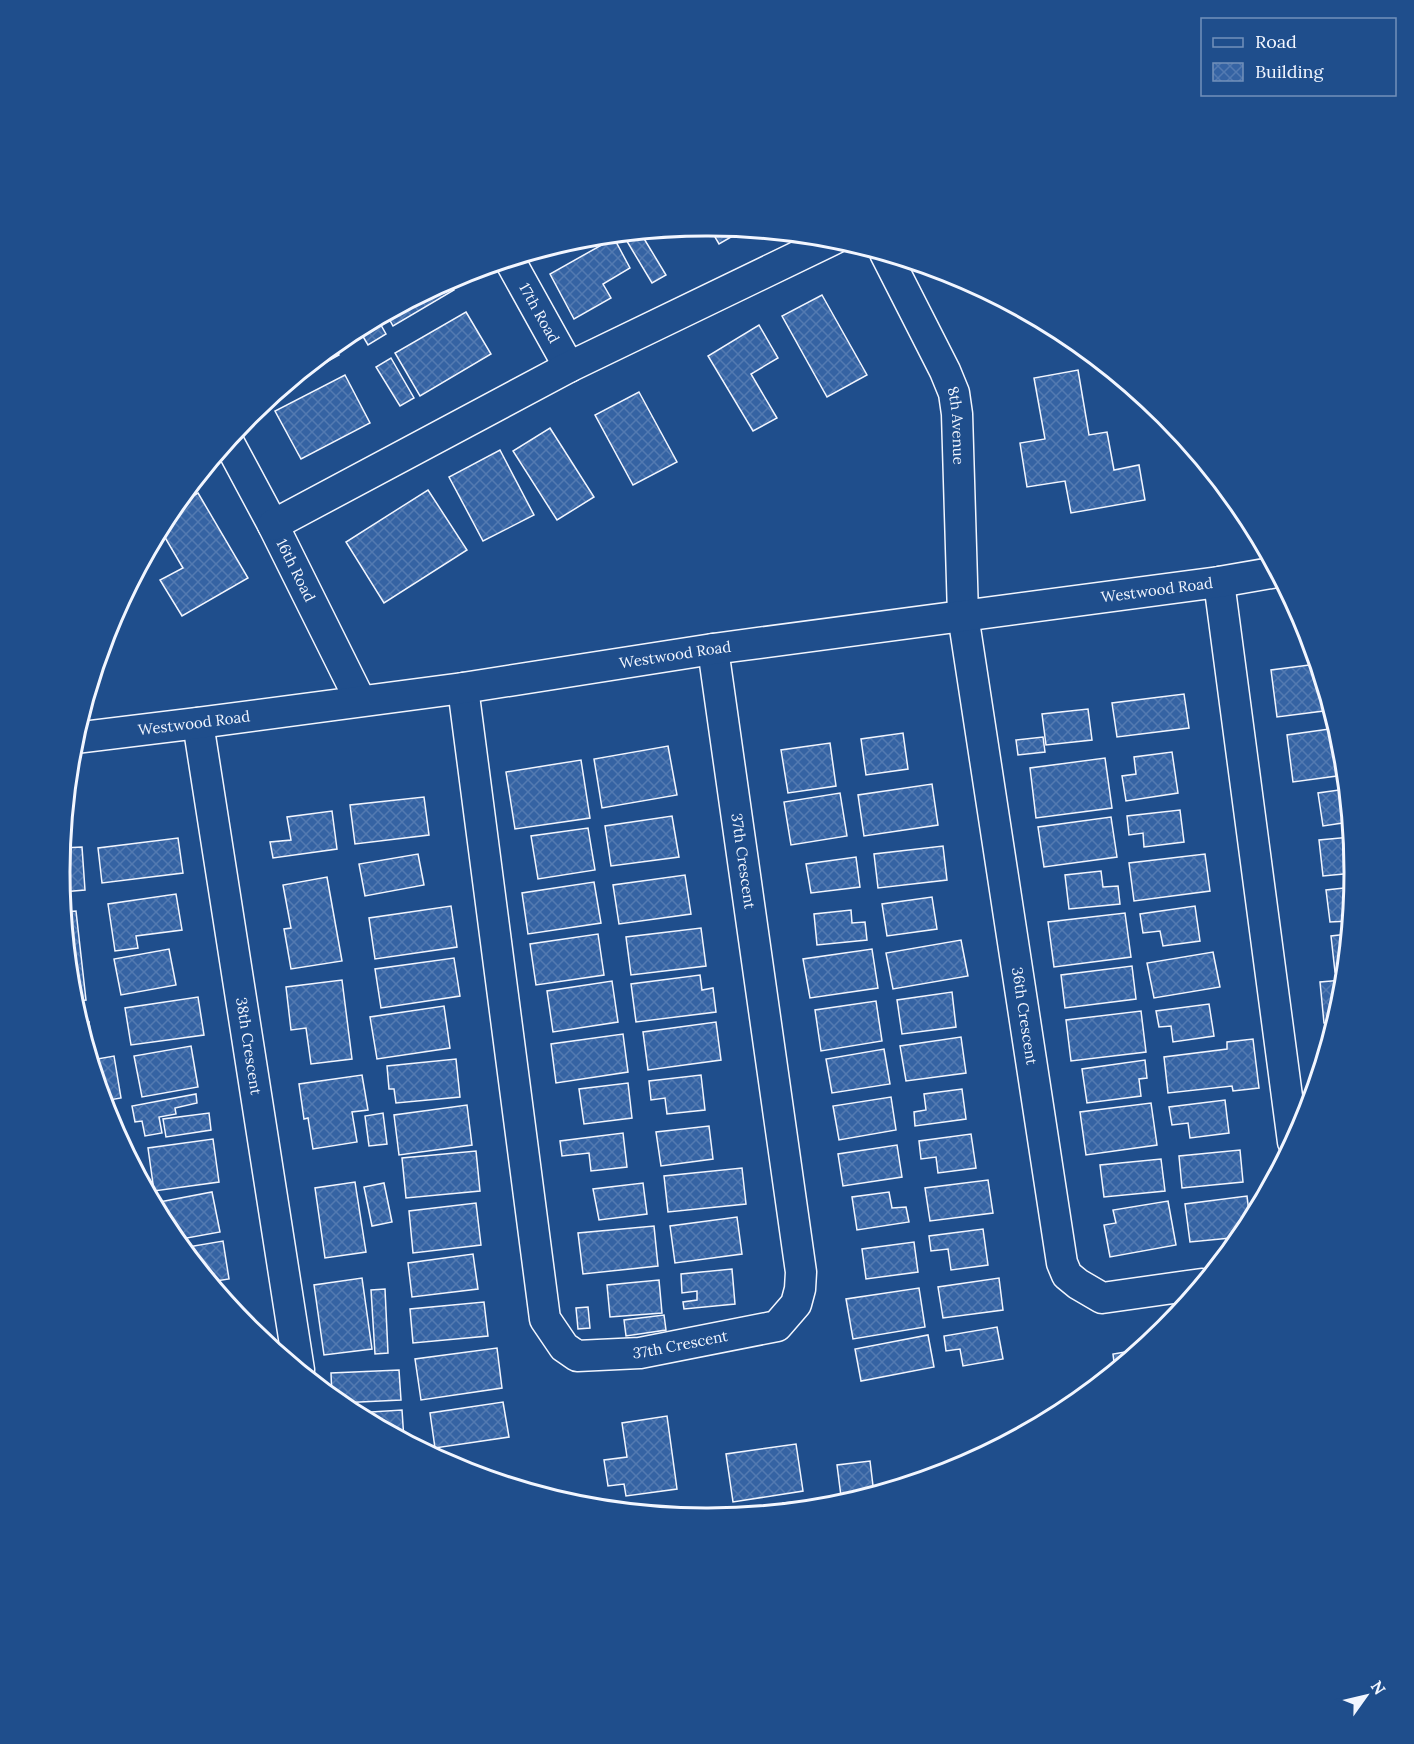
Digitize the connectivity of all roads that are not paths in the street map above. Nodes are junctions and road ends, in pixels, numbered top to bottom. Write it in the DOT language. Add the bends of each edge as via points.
graph roads {
  1 [pos="819,246"];
  2 [pos="890,262"];
  3 [pos="513,266"];
  4 [pos="569,367"];
  5 [pos="232,448"];
  6 [pos="273,525"];
  7 [pos="1269,573"];
  8 [pos="1219,582"];
  9 [pos="963,615"];
  10 [pos="713,649"];
  11 [pos="464,688"];
  12 [pos="360,700"];
  13 [pos="198,723"];
  14 [pos="85,737"];
  15 [pos="1291,1125"];
  16 [pos="1191,1286"];
  17 [pos="297,1359"];
  1 -- 4 [label="street"];
  2 -- 9 [label="street, 8th Avenue" via="954,393"];
  3 -- 4 [label="street, 17th Road"];
  4 -- 6 [label="street"];
  5 -- 6 [label="street, 16th Road"];
  6 -- 12 [label="street, 16th Road"];
  7 -- 8 [label="street, Westwood Road"];
  8 -- 9 [label="street, Westwood Road"];
  8 -- 15 [label="street"];
  9 -- 10 [label="street, Westwood Road"];
  9 -- 16 [label="street, 36th Crescent" via="1064,1269 1078,1284 1102,1298"];
  10 -- 11 [label="street, Westwood Road"];
  10 -- 11 [label="street, 37th Crescent" via="801,1272 800,1289 796,1304 777,1326 640,1353 577,1356 564,1347 545,1318"];
  11 -- 12 [label="street, Westwood Road"];
  12 -- 13 [label="street, Westwood Road"];
  13 -- 14 [label="street, Westwood Road"];
  13 -- 17 [label="street, 38th Crescent"];
}
